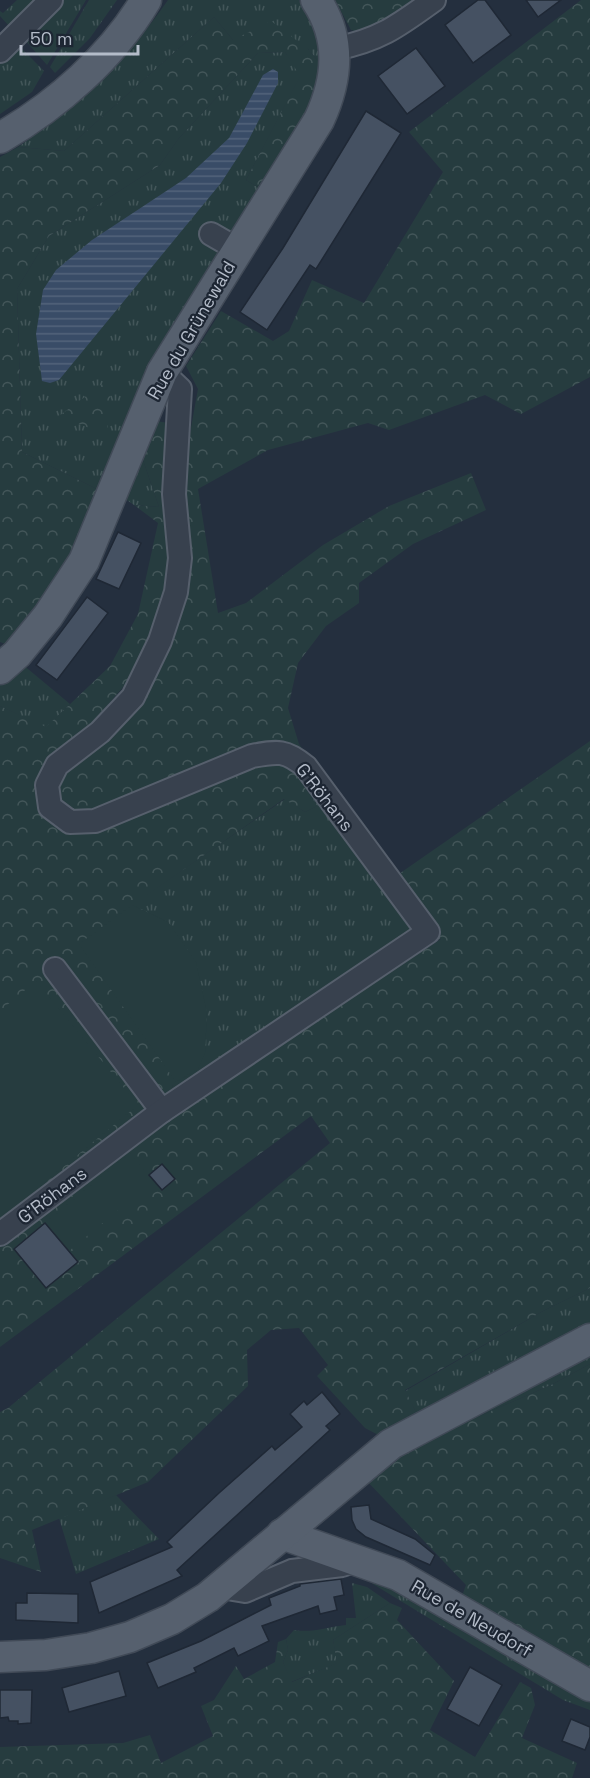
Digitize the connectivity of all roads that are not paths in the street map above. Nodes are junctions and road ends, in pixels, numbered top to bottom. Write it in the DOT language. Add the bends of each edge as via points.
graph roads {
  1 [pos="51,0"];
  2 [pos="146,0"];
  3 [pos="316,0"];
  4 [pos="434,0"];
  5 [pos="335,49"];
  6 [pos="0,51"];
  7 [pos="0,138"];
  8 [pos="211,234"];
  9 [pos="237,249"];
  10 [pos="162,372"];
  11 [pos="0,669"];
  12 [pos="55,969"];
  13 [pos="162,1111"];
  14 [pos="0,1234"];
  15 [pos="590,1339"];
  16 [pos="315,1505"];
  17 [pos="282,1534"];
  18 [pos="351,1557"];
  19 [pos="226,1582"];
  20 [pos="0,1657"];
  21 [pos="590,1686"];
  1 -- 6 [label="street"];
  2 -- 7 [label="main road" via="86,73 33,117"];
  3 -- 5 [label="main road, Rue du Grünewald" via="331,29"];
  4 -- 5 [label="street" via="390,32"];
  5 -- 9 [label="main road, Rue du Grünewald" via="333,86 319,120"];
  8 -- 9 [label="street"];
  9 -- 10 [label="main road, Rue du Grünewald"];
  10 -- 11 [label="main road, Rue du Grünewald" via="84,561 48,616"];
  10 -- 13 [label="street, G'Röhans" via="174,381 180,396 175,435 174,494 180,558 176,592 160,641 133,697 99,732 57,765 47,785 50,807 70,822 95,821 252,756 291,754 306,767 428,933"];
  12 -- 13 [label="street"];
  13 -- 14 [label="street, G'Röhans"];
  15 -- 16 [label="main road" via="391,1444"];
  16 -- 17 [label="main road"];
  16 -- 18 [label="main road, Rue de Neudorf" via="328,1536"];
  17 -- 18 [label="main road, Rue de Neudorf"];
  17 -- 19 [label="main road"];
  18 -- 19 [label="street" via="342,1565 292,1571 245,1591 233,1589"];
  18 -- 21 [label="main road, Rue de Neudorf" via="421,1587"];
  19 -- 20 [label="main road" via="172,1619 130,1637 67,1652"];
}
